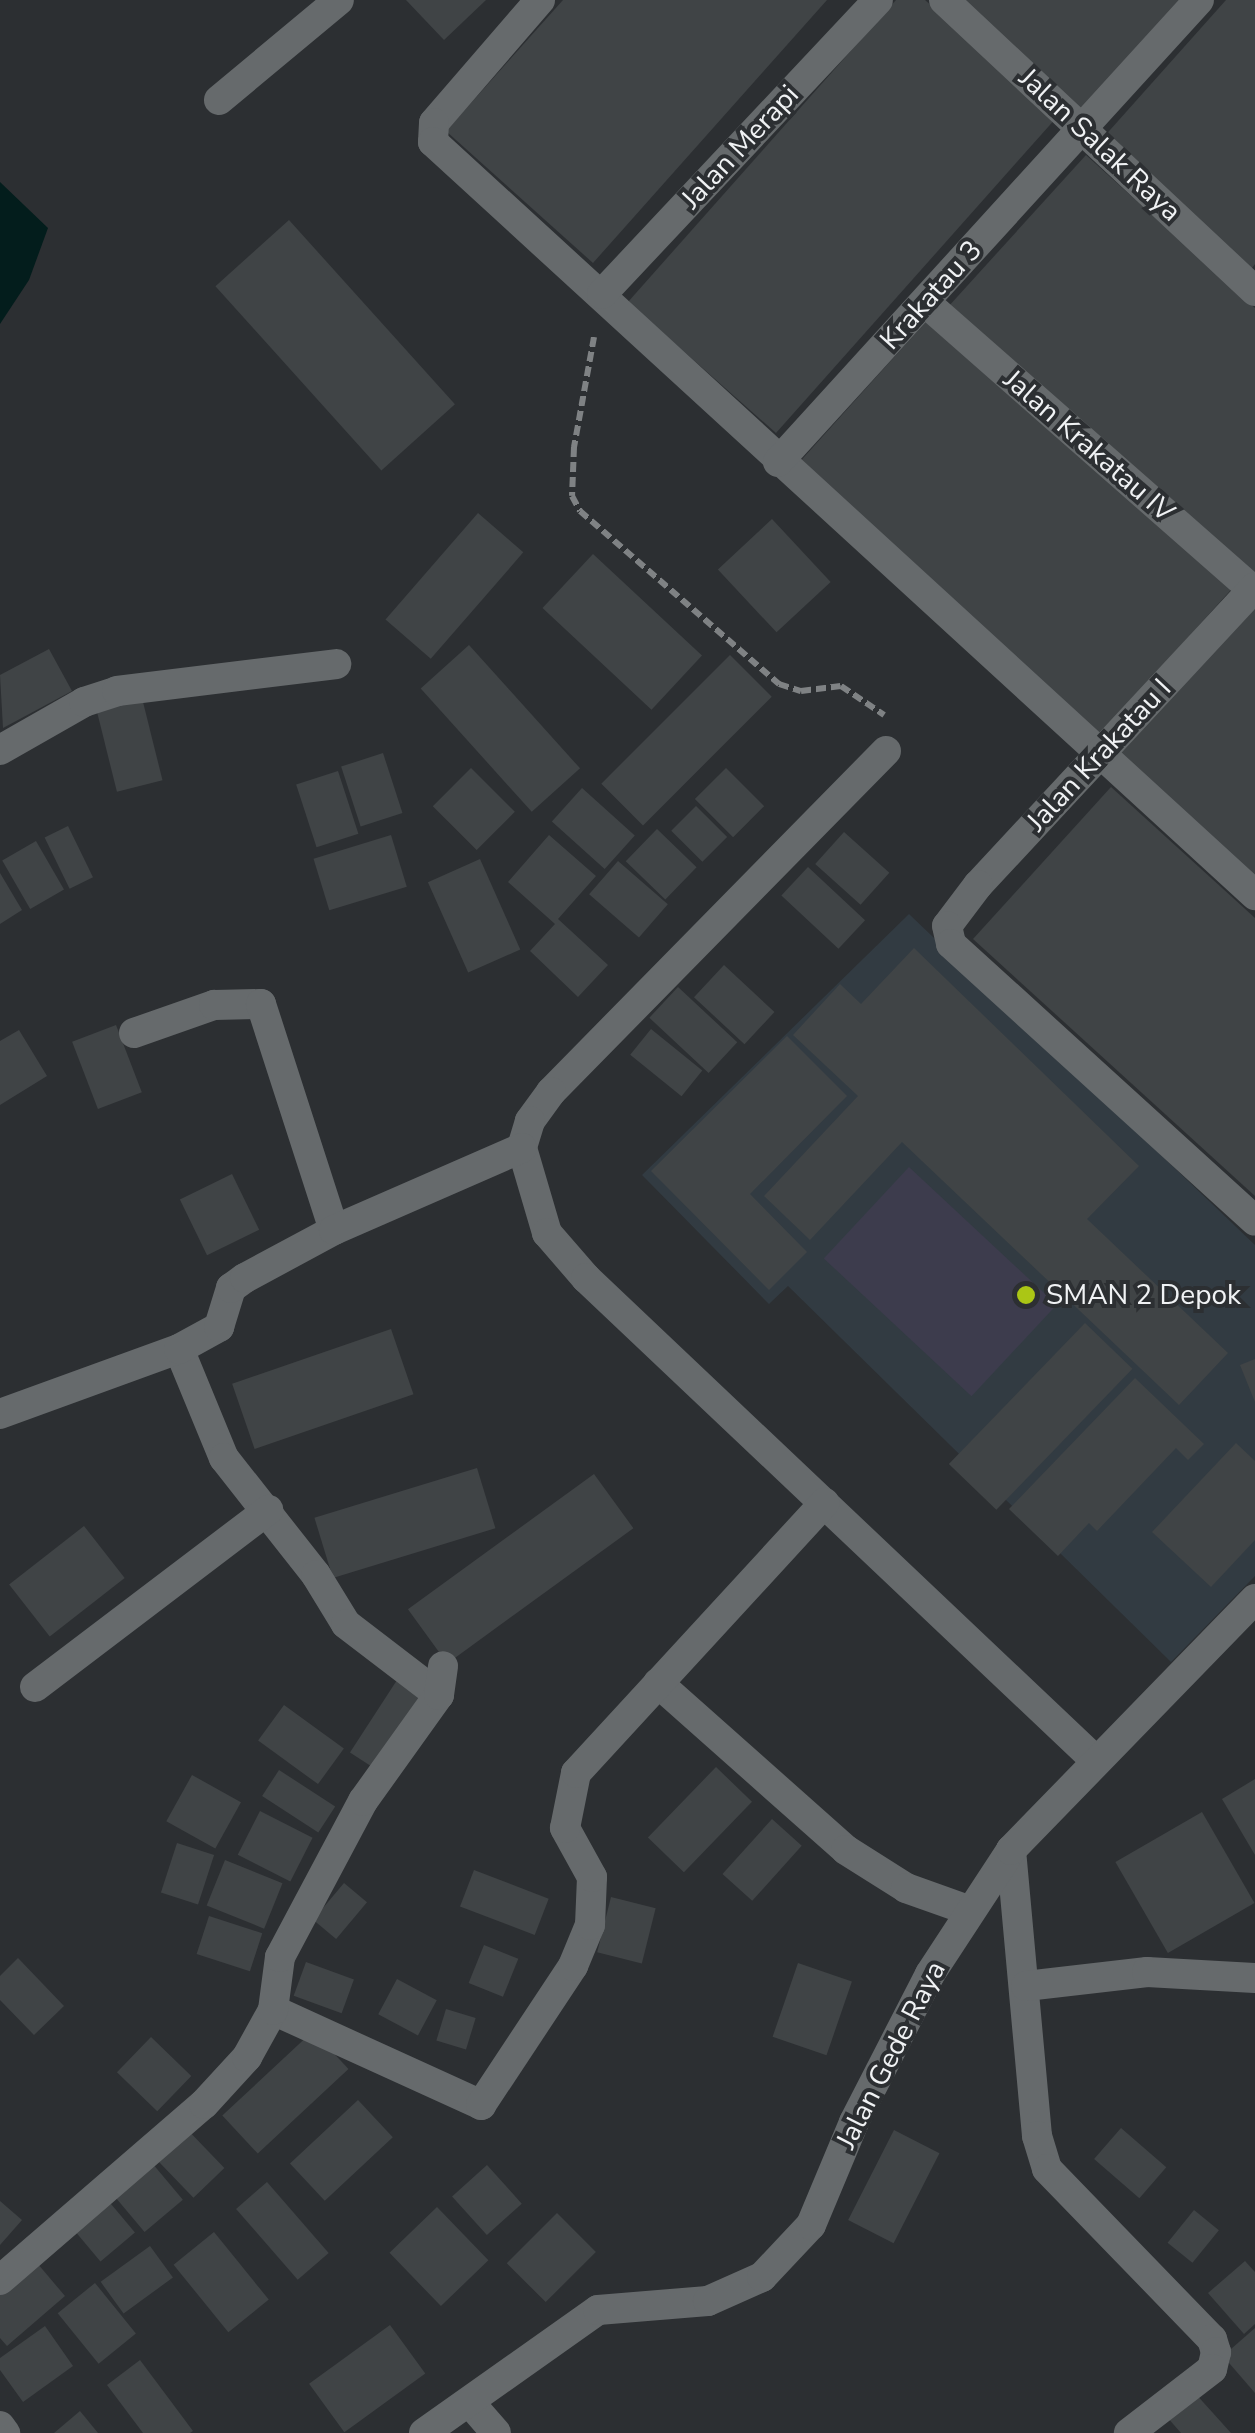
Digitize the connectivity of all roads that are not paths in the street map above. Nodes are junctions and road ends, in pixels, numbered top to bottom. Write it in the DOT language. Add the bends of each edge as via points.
graph roads {
  1 [pos="339,0"];
  2 [pos="540,0"];
  3 [pos="878,0"];
  4 [pos="944,0"];
  5 [pos="1199,0"];
  6 [pos="219,100"];
  7 [pos="1085,127"];
  8 [pos="1253,284"];
  9 [pos="602,294"];
  10 [pos="925,302"];
  11 [pos="778,462"];
  12 [pos="1254,590"];
  13 [pos="336,664"];
  14 [pos="0,750"];
  15 [pos="886,751"];
  16 [pos="1098,756"];
  17 [pos="1255,896"];
  18 [pos="134,1034"];
  19 [pos="522,1148"];
  20 [pos="1255,1221"];
  21 [pos="334,1230"];
  22 [pos="178,1349"];
  23 [pos="0,1414"];
  24 [pos="824,1504"];
  25 [pos="268,1510"];
  26 [pos="1255,1599"];
  27 [pos="658,1683"];
  28 [pos="35,1687"];
  29 [pos="1096,1761"];
  30 [pos="1011,1850"];
  31 [pos="968,1910"];
  32 [pos="1255,1978"];
  33 [pos="1026,1986"];
  34 [pos="273,2010"];
  35 [pos="0,2280"];
  36 [pos="472,2404"];
  37 [pos="0,2426"];
  38 [pos="6,2433"];
  39 [pos="424,2433"];
  40 [pos="496,2433"];
  41 [pos="1129,2433"];
  1 -- 6 [label="street"];
  2 -- 9 [label="street" via="430,134"];
  3 -- 9 [label="street, Jalan Merapi"];
  4 -- 7 [label="street, Jalan Salak Raya"];
  5 -- 7 [label="street, Krakatau 3"];
  7 -- 8 [label="street, Jalan Salak Raya"];
  7 -- 10 [label="street, Krakatau 3"];
  9 -- 11 [label="street"];
  10 -- 11 [label="street, Krakatau 3"];
  10 -- 12 [label="street, Jalan Krakatau IV"];
  11 -- 16 [label="street"];
  12 -- 16 [label="street, Jalan Krakatau I"];
  13 -- 14 [label="street" via="117,691 84,702"];
  15 -- 19 [label="street" via="551,1092 530,1121"];
  16 -- 17 [label="street"];
  16 -- 20 [label="street, Jalan Krakatau I" via="947,926 952,944"];
  18 -- 21 [label="street" via="214,1005 261,1004"];
  19 -- 21 [label="street"];
  19 -- 24 [label="street" via="548,1232 573,1263"];
  21 -- 22 [label="street" via="231,1288 220,1327"];
  22 -- 23 [label="street"];
  22 -- 25 [label="street" via="224,1458"];
  24 -- 27 [label="street"];
  24 -- 29 [label="street"];
  25 -- 28 [label="street"];
  25 -- 34 [label="street" via="346,1624 441,1680 363,1801 280,1958"];
  26 -- 29 [label="street, Jalan Gede Raya"];
  27 -- 31 [label="street" via="846,1850 906,1888"];
  27 -- 34 [label="street" via="576,1773 565,1828 592,1876 590,1925 572,1966 481,2105"];
  29 -- 30 [label="street, Jalan Gede Raya"];
  30 -- 31 [label="street, Jalan Gede Raya"];
  30 -- 33 [label="street"];
  31 -- 36 [label="street, Jalan Gede Raya" via="854,2122 811,2225 762,2278 708,2301 598,2310"];
  32 -- 33 [label="street" via="1147,1972"];
  33 -- 41 [label="street" via="1037,2136 1047,2170 1212,2340 1216,2352 1212,2369"];
  34 -- 35 [label="street" via="247,2057 204,2104"];
  36 -- 39 [label="street, Jalan Gede Raya"];
  36 -- 40 [label="street"];
  37 -- 38 [label="street"];
}
